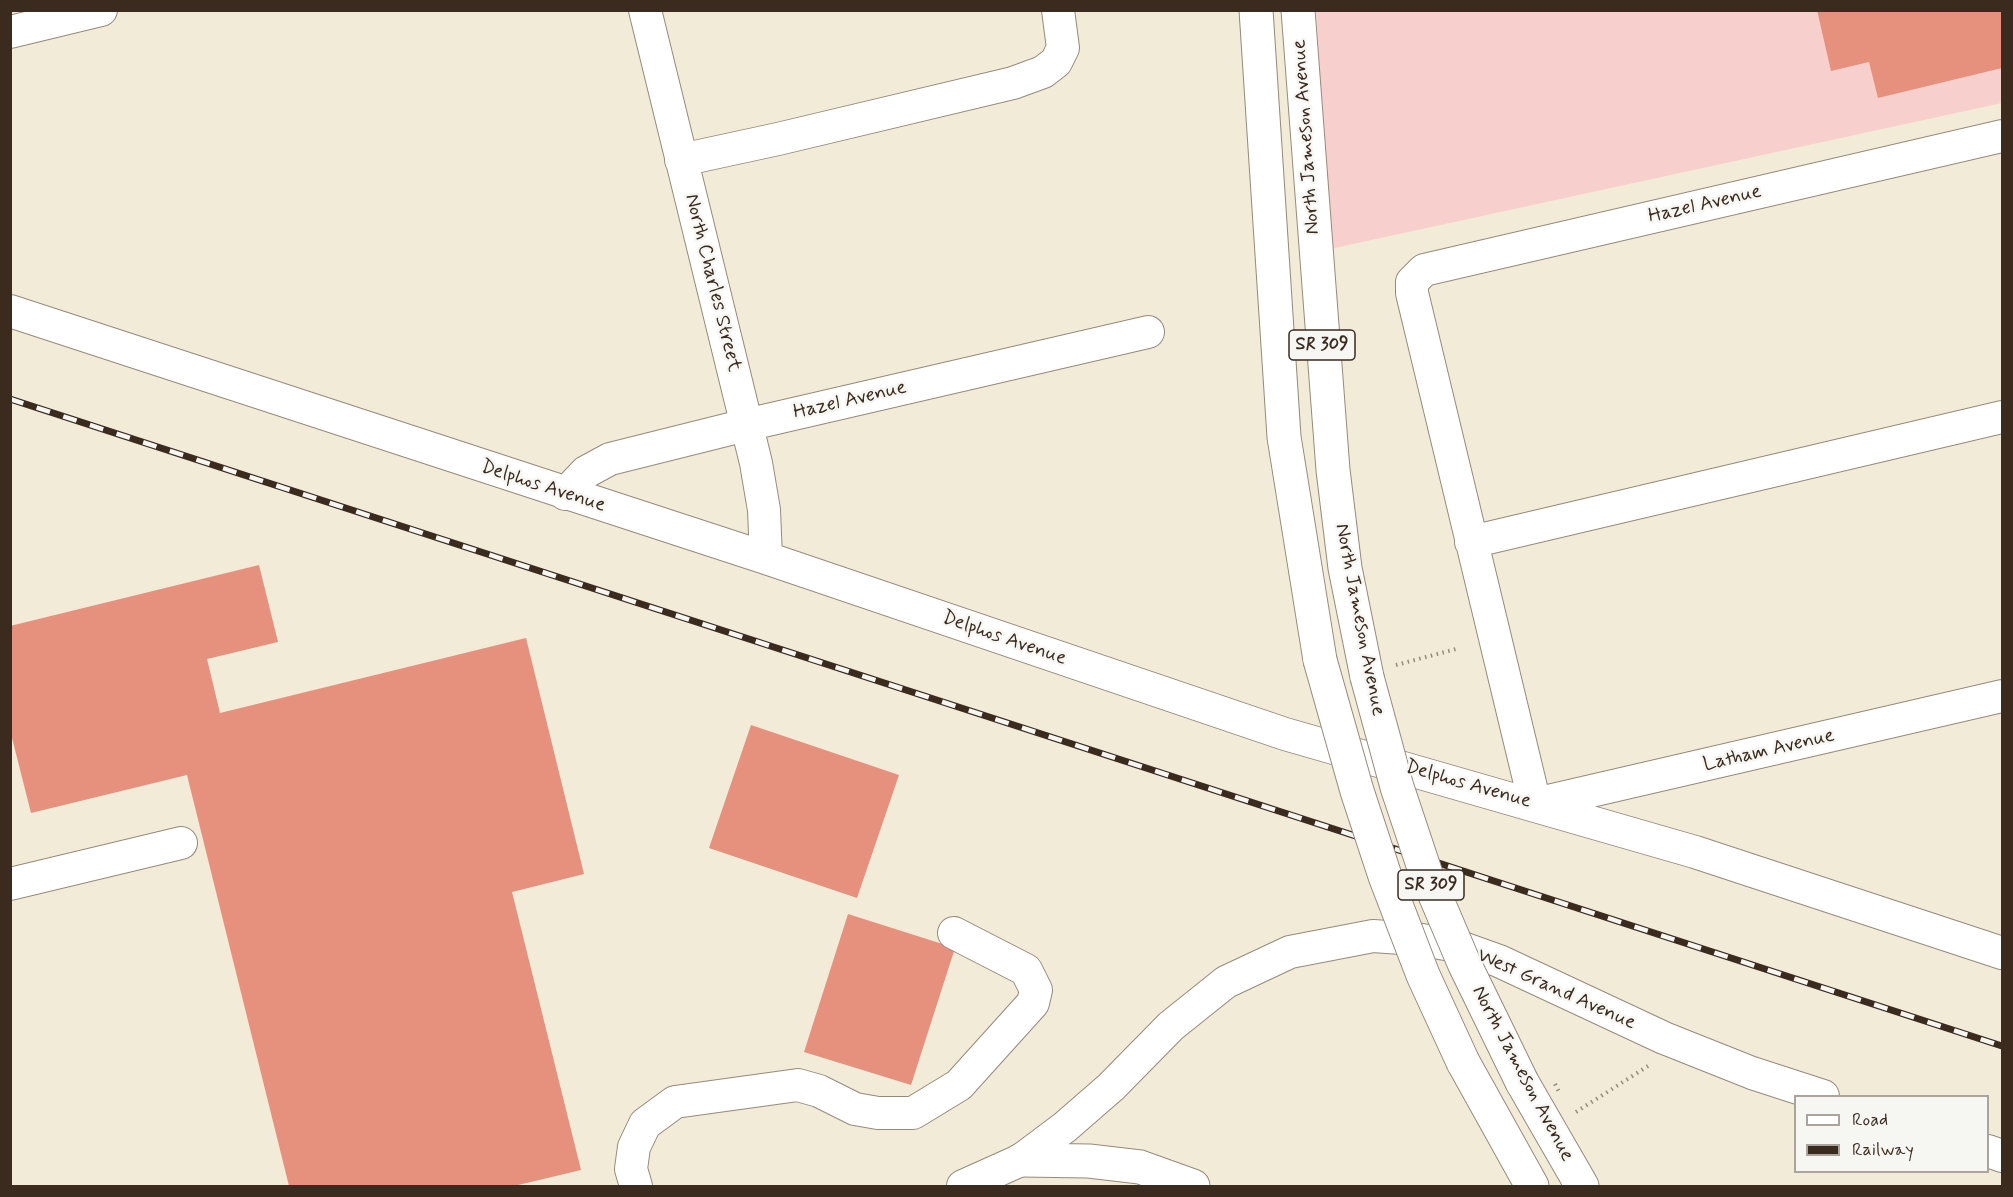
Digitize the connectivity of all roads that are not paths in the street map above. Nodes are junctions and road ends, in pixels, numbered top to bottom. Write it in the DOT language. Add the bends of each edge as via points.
graph roads {
  1 [pos="101,10"];
  2 [pos="645,10"];
  3 [pos="1058,10"];
  4 [pos="1256,10"];
  5 [pos="1298,10"];
  6 [pos="10,32"];
  7 [pos="2002,136"];
  8 [pos="681,159"];
  9 [pos="10,311"];
  10 [pos="1148,332"];
  11 [pos="2002,417"];
  12 [pos="746,425"];
  13 [pos="565,494"];
  14 [pos="1471,542"];
  15 [pos="766,558"];
  16 [pos="2002,696"];
  17 [pos="1535,804"];
  18 [pos="181,843"];
  19 [pos="10,884"];
  20 [pos="954,933"];
  21 [pos="2002,952"];
  22 [pos="1819,1095"];
  23 [pos="1021,1160"];
  24 [pos="973,1185"];
  25 [pos="636,1186"];
  26 [pos="1193,1186"];
  27 [pos="1532,1186"];
  28 [pos="1582,1186"];
  1 -- 6 [label="street"];
  2 -- 8 [label="street, North Charles Street"];
  3 -- 8 [label="street" via="1063,48 1056,62 1043,72 1013,83 789,137"];
  4 -- 27 [label="main road, North Jameson Avenue / SR 309, bridge" via="1284,437 1320,660 1357,791 1423,975 1462,1062"];
  5 -- 28 [label="main road, North Jameson Avenue / SR 309, bridge" via="1333,470 1345,568 1382,676 1397,787 1426,874 1464,963 1522,1082"];
  7 -- 14 [label="street, Hazel Avenue" via="1424,270 1412,282 1412,293"];
  8 -- 12 [label="street, North Charles Street"];
  9 -- 13 [label="street, Delphos Avenue"];
  10 -- 12 [label="street, Hazel Avenue"];
  11 -- 14 [label="street"];
  12 -- 13 [label="street, Hazel Avenue" via="610,459 586,472"];
  12 -- 15 [label="street, North Charles Street" via="764,510"];
  13 -- 15 [label="street, Delphos Avenue"];
  14 -- 17 [label="street"];
  15 -- 17 [label="street, Delphos Avenue" via="1285,734"];
  16 -- 17 [label="street, Latham Avenue"];
  17 -- 21 [label="street, Delphos Avenue"];
  18 -- 19 [label="street"];
  20 -- 25 [label="street" via="1026,970 1036,990 1033,1003 959,1085 913,1113 855,1109 798,1085 675,1102 645,1125 634,1147 631,1168"];
  22 -- 23 [label="street, West Grand Avenue" via="1664,1038 1499,961 1457,946 1373,936 1290,952 1226,982 1171,1026 1065,1127"];
  23 -- 24 [label="street, West Grand Avenue"];
  23 -- 26 [label="main road" via="1140,1167"];
}
